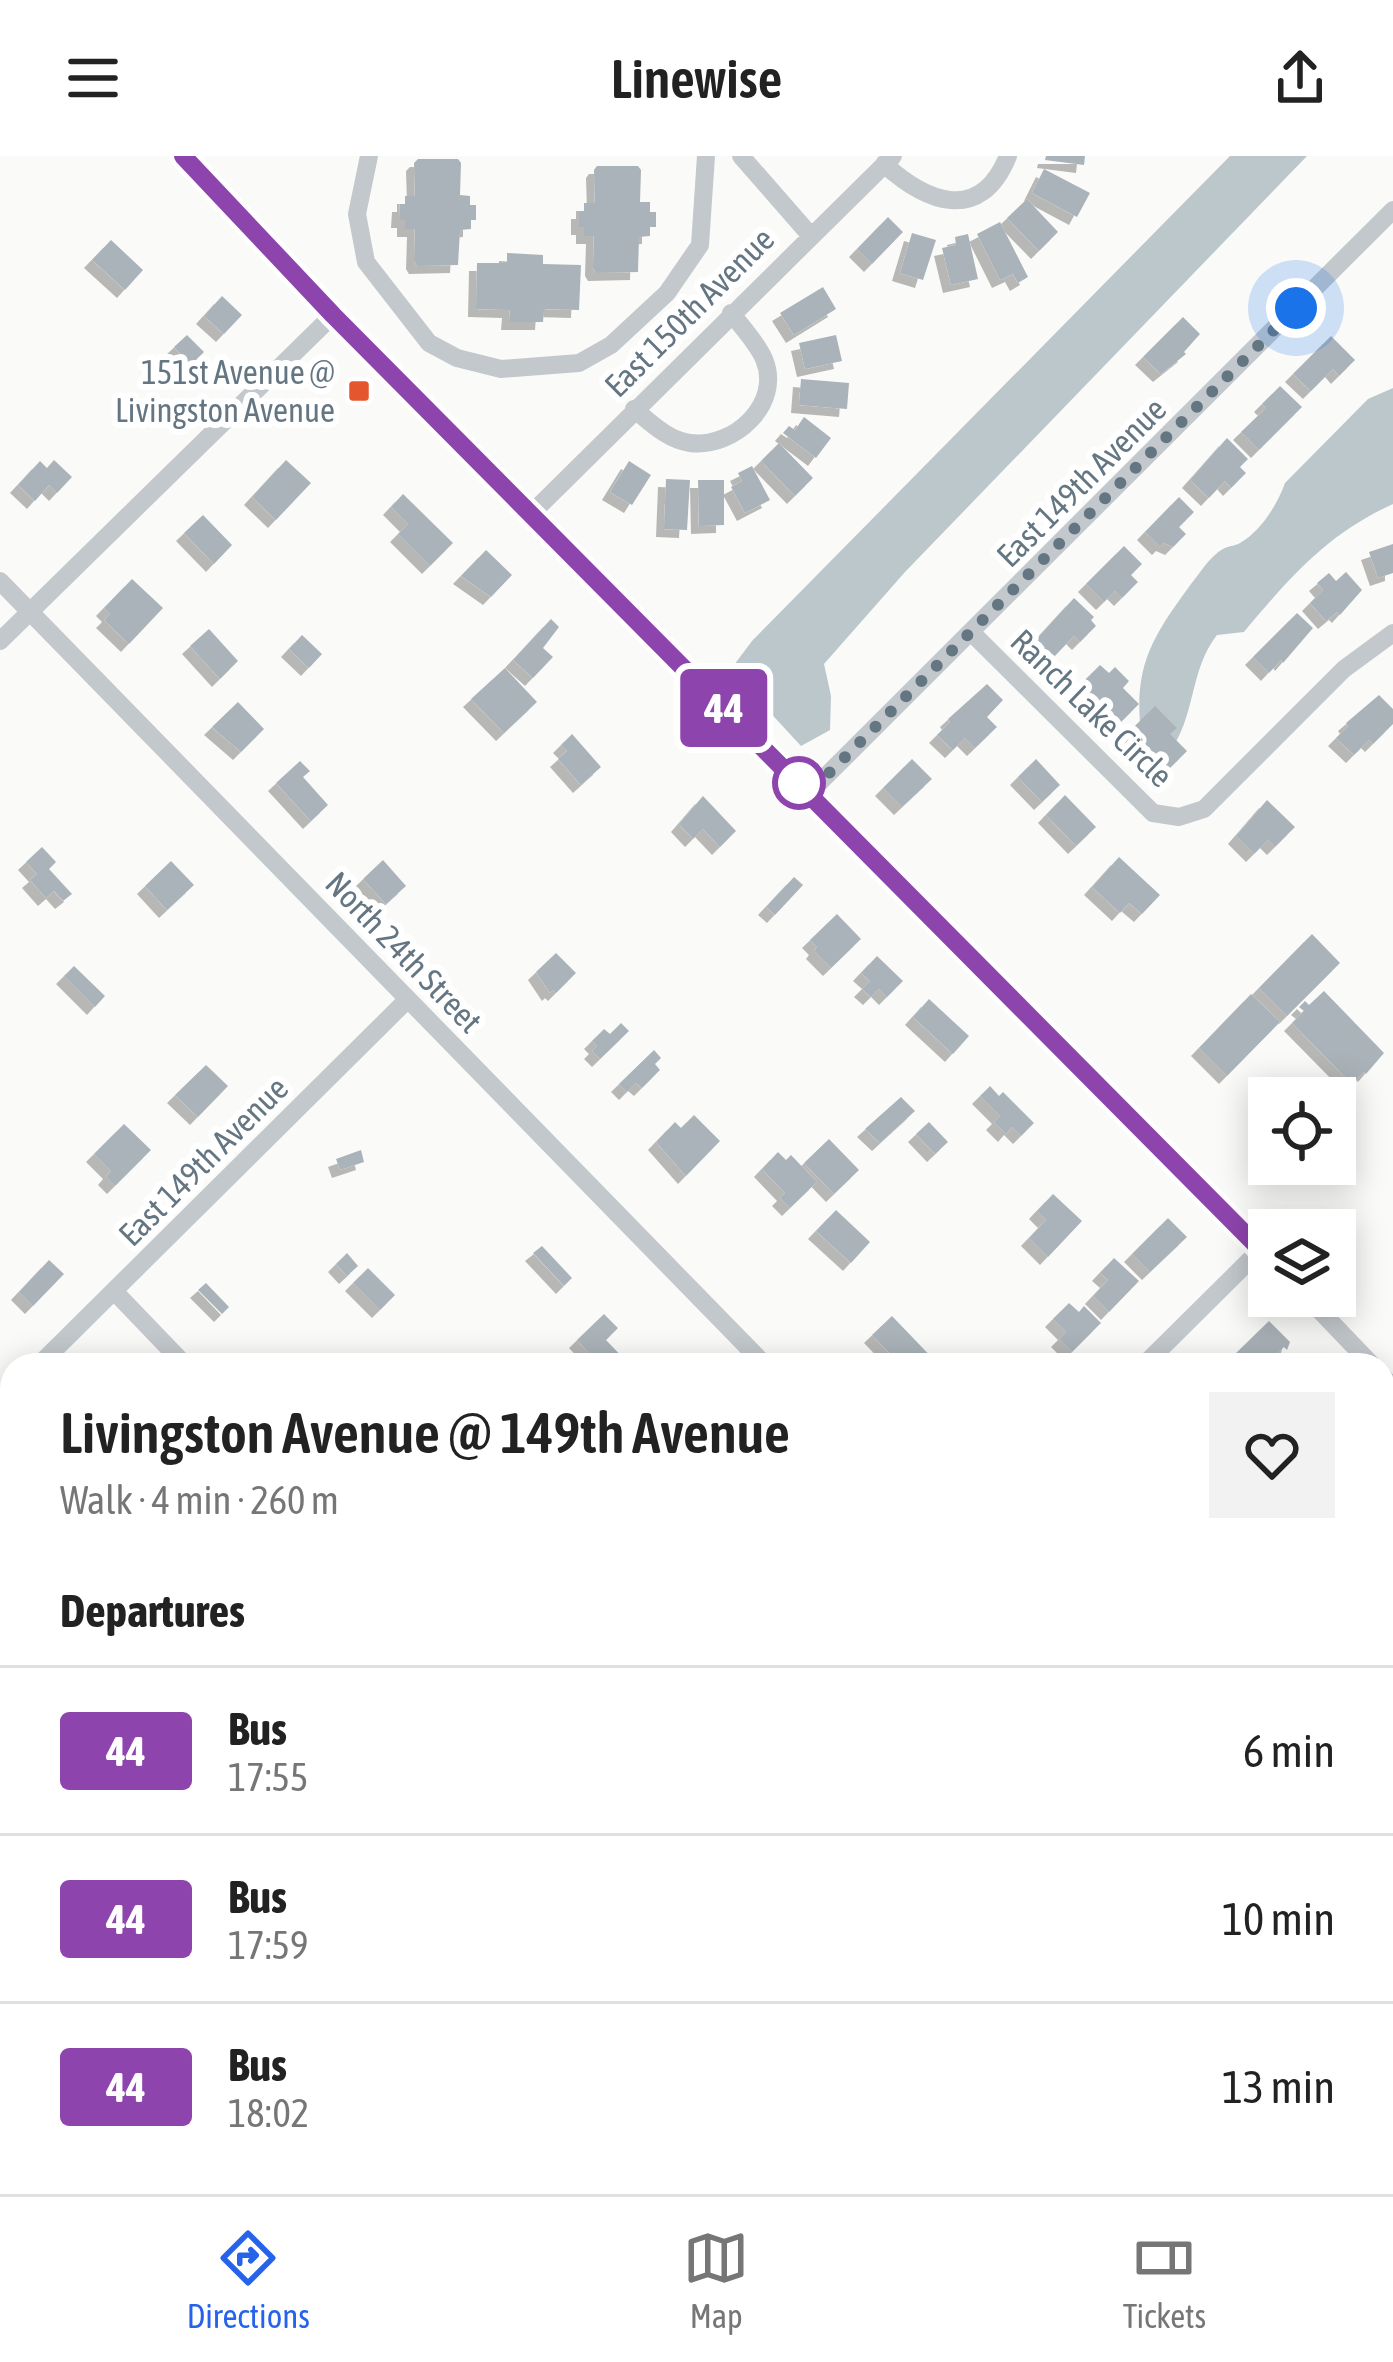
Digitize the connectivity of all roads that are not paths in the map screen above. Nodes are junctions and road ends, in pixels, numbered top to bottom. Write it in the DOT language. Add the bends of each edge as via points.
graph roads {
  1 [pos="183,156"];
  2 [pos="369,156"];
  3 [pos="706,156"];
  4 [pos="741,156"];
  5 [pos="1009,156"];
  6 [pos="889,160"];
  7 [pos="1393,210"];
  8 [pos="810,235"];
  9 [pos="731,313"];
  10 [pos="333,315"];
  11 [pos="634,409"];
  12 [pos="531,514"];
  13 [pos="0,581"];
  14 [pos="29,611"];
  15 [pos="972,633"];
  16 [pos="1393,633"];
  17 [pos="0,641"];
  18 [pos="809,793"];
  19 [pos="408,999"];
  20 [pos="1248,1236"];
  21 [pos="1248,1269"];
  22 [pos="114,1292"];
  23 [pos="1326,1317"];
  24 [pos="51,1353"];
  25 [pos="173,1353"];
  26 [pos="753,1353"];
  27 [pos="1157,1353"];
  28 [pos="1361,1353"];
  1 -- 10 [label="street"];
  2 -- 3 [label="street" via="357,214 366,262 429,343 501,370 579,363 667,293 700,245"];
  4 -- 8 [label="street"];
  5 -- 6 [label="street" via="986,188 951,201 918,193"];
  6 -- 8 [label="street, East 150th Avenue"];
  7 -- 15 [label="street, East 149th Avenue"];
  8 -- 9 [label="street, East 150th Avenue"];
  9 -- 11 [label="street, East 150th Avenue"];
  9 -- 11 [label="street" via="768,377 745,426 694,444"];
  10 -- 12 [label="street"];
  10 -- 14 [label="street"];
  11 -- 12 [label="street, East 150th Avenue"];
  12 -- 18 [label="street"];
  13 -- 14 [label="street, North 24th Street"];
  14 -- 17 [label="street"];
  14 -- 19 [label="street, North 24th Street"];
  15 -- 16 [label="street, Ranch Lake Circle" via="1153,813 1179,817 1204,809 1344,669"];
  15 -- 18 [label="street, East 149th Avenue"];
  18 -- 20 [label="street"];
  19 -- 22 [label="street, East 149th Avenue"];
  19 -- 26 [label="street, North 24th Street"];
  21 -- 27 [label="street"];
  22 -- 24 [label="street, East 149th Avenue"];
  22 -- 25 [label="street"];
  23 -- 28 [label="street"];
}
